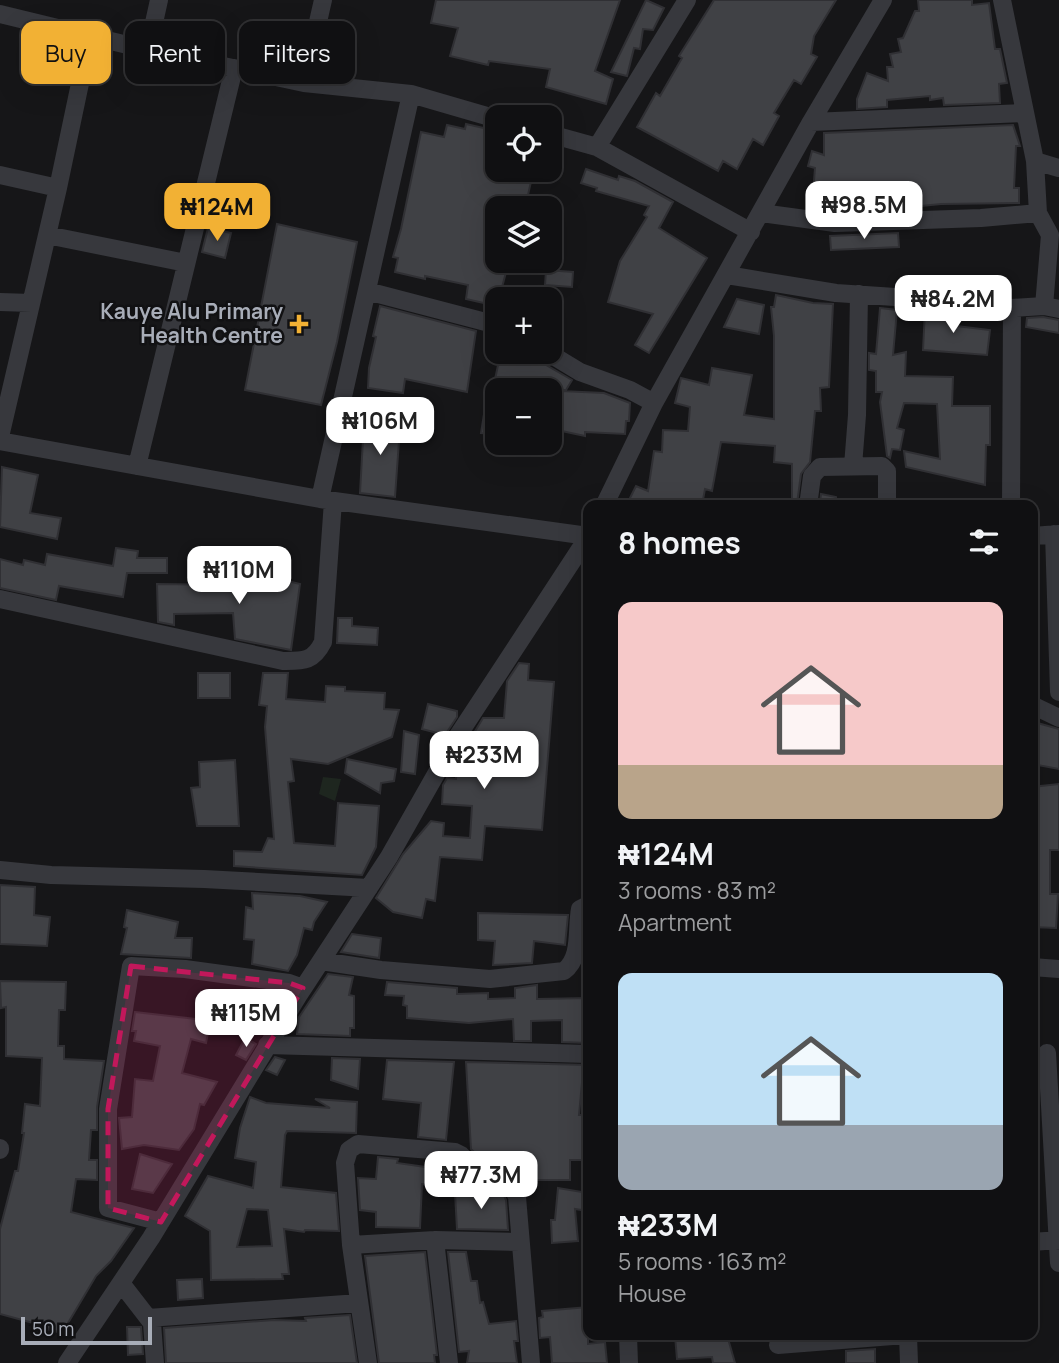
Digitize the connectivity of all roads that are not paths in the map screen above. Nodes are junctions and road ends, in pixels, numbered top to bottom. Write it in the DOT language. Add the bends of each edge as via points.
graph roads {
  1 [pos="159,0"];
  2 [pos="323,0"];
  3 [pos="687,0"];
  4 [pos="883,0"];
  5 [pos="1002,0"];
  6 [pos="0,14"];
  7 [pos="29,21"];
  8 [pos="154,21"];
  9 [pos="318,21"];
  10 [pos="225,66"];
  11 [pos="234,68"];
  12 [pos="239,69"];
  13 [pos="80,84"];
  14 [pos="314,84"];
  15 [pos="411,94"];
  16 [pos="1025,113"];
  17 [pos="485,116"];
  18 [pos="811,122"];
  19 [pos="562,137"];
  20 [pos="597,147"];
  21 [pos="1035,161"];
  22 [pos="1059,168"];
  23 [pos="0,175"];
  24 [pos="58,188"];
  25 [pos="761,213"];
  26 [pos="1038,213"];
  27 [pos="751,232"];
  28 [pos="47,235"];
  29 [pos="186,263"];
  30 [pos="727,275"];
  31 [pos="367,291"];
  32 [pos="859,294"];
  33 [pos="0,302"];
  34 [pos="31,303"];
  35 [pos="1012,308"];
  36 [pos="1051,308"];
  37 [pos="485,322"];
  38 [pos="562,361"];
  39 [pos="654,403"];
  40 [pos="3,408"];
  41 [pos="0,439"];
  42 [pos="137,466"];
  43 [pos="853,466"];
  44 [pos="327,500"];
  45 [pos="607,500"];
  46 [pos="809,500"];
  47 [pos="887,500"];
  48 [pos="1011,500"];
  49 [pos="1057,534"];
  50 [pos="583,536"];
  51 [pos="1038,536"];
  52 [pos="583,545"];
  53 [pos="0,599"];
  54 [pos="1059,692"];
  55 [pos="1038,708"];
  56 [pos="1059,718"];
  57 [pos="0,870"];
  58 [pos="369,888"];
  59 [pos="583,908"];
  60 [pos="321,961"];
  61 [pos="1038,967"];
  62 [pos="1059,969"];
  63 [pos="303,988"];
  64 [pos="267,1045"];
  65 [pos="1046,1053"];
  66 [pos="583,1054"];
  67 [pos="161,1222"];
  68 [pos="435,1240"];
  69 [pos="1058,1240"];
  70 [pos="520,1242"];
  71 [pos="1038,1242"];
  72 [pos="351,1245"];
  73 [pos="1059,1263"];
  74 [pos="121,1283"];
  75 [pos="359,1303"];
  76 [pos="148,1318"];
  77 [pos="628,1340"];
  78 [pos="778,1340"];
  79 [pos="907,1340"];
  80 [pos="67,1363"];
  81 [pos="155,1363"];
  82 [pos="368,1363"];
  83 [pos="449,1363"];
  84 [pos="531,1363"];
  85 [pos="629,1363"];
  86 [pos="780,1363"];
  87 [pos="909,1363"];
  1 -- 8 [label="street"];
  2 -- 9 [label="street"];
  3 -- 20 [label="street"];
  4 -- 18 [label="street"];
  5 -- 16 [label="street"];
  6 -- 7 [label="street"];
  10 -- 11 [label="street"];
  11 -- 12 [label="street"];
  11 -- 29 [label="street"];
  13 -- 24 [label="street"];
  14 -- 15 [label="street"];
  15 -- 17 [label="street"];
  15 -- 31 [label="street"];
  16 -- 18 [label="street"];
  16 -- 21 [label="street"];
  18 -- 25 [label="street"];
  19 -- 20 [label="street"];
  20 -- 27 [label="street"];
  21 -- 22 [label="street"];
  21 -- 26 [label="street"];
  23 -- 24 [label="street"];
  24 -- 28 [label="street"];
  25 -- 26 [label="street" via="835,223"];
  25 -- 27 [label="street"];
  26 -- 36 [label="street" via="1050,234"];
  27 -- 30 [label="street"];
  28 -- 29 [label="street"];
  28 -- 34 [label="street"];
  29 -- 42 [label="street"];
  30 -- 32 [label="street" via="813,291"];
  30 -- 39 [label="street"];
  31 -- 37 [label="street"];
  31 -- 44 [label="street"];
  32 -- 35 [label="street"];
  32 -- 43 [label="street"];
  33 -- 34 [label="street"];
  34 -- 40 [label="street"];
  35 -- 36 [label="street"];
  35 -- 48 [label="street"];
  38 -- 39 [label="street"];
  39 -- 45 [label="street"];
  40 -- 41 [label="street"];
  41 -- 42 [label="street"];
  42 -- 44 [label="street"];
  43 -- 46 [label="street" via="820,467 812,476"];
  43 -- 47 [label="street" via="886,468"];
  44 -- 50 [label="street"];
  44 -- 53 [label="street" via="323,642 317,654 302,661 283,661"];
  49 -- 51 [label="street"];
  49 -- 54 [label="street"];
  52 -- 58 [label="street" via="457,737"];
  55 -- 56 [label="street"];
  57 -- 58 [label="street"];
  58 -- 60 [label="street"];
  59 -- 60 [label="street" via="576,956 564,971 490,979"];
  60 -- 63 [label="street"];
  61 -- 62 [label="street"];
  63 -- 64 [label="street"];
  63 -- 67 [label="street" via="185,969 131,966 108,1109 108,1208"];
  64 -- 66 [label="street"];
  64 -- 67 [label="street"];
  65 -- 69 [label="street"];
  67 -- 74 [label="street"];
  68 -- 70 [label="street"];
  68 -- 72 [label="street"];
  68 -- 83 [label="street"];
  69 -- 71 [label="street"];
  69 -- 73 [label="street"];
  70 -- 72 [label="street" via="517,1197 510,1184 471,1166 455,1152 358,1144 349,1150 345,1163"];
  70 -- 84 [label="street"];
  72 -- 75 [label="street"];
  74 -- 76 [label="street"];
  74 -- 80 [label="street"];
  75 -- 76 [label="street"];
  75 -- 82 [label="street"];
  76 -- 81 [label="street"];
  77 -- 85 [label="street"];
  78 -- 86 [label="street"];
  79 -- 87 [label="street"];
}
